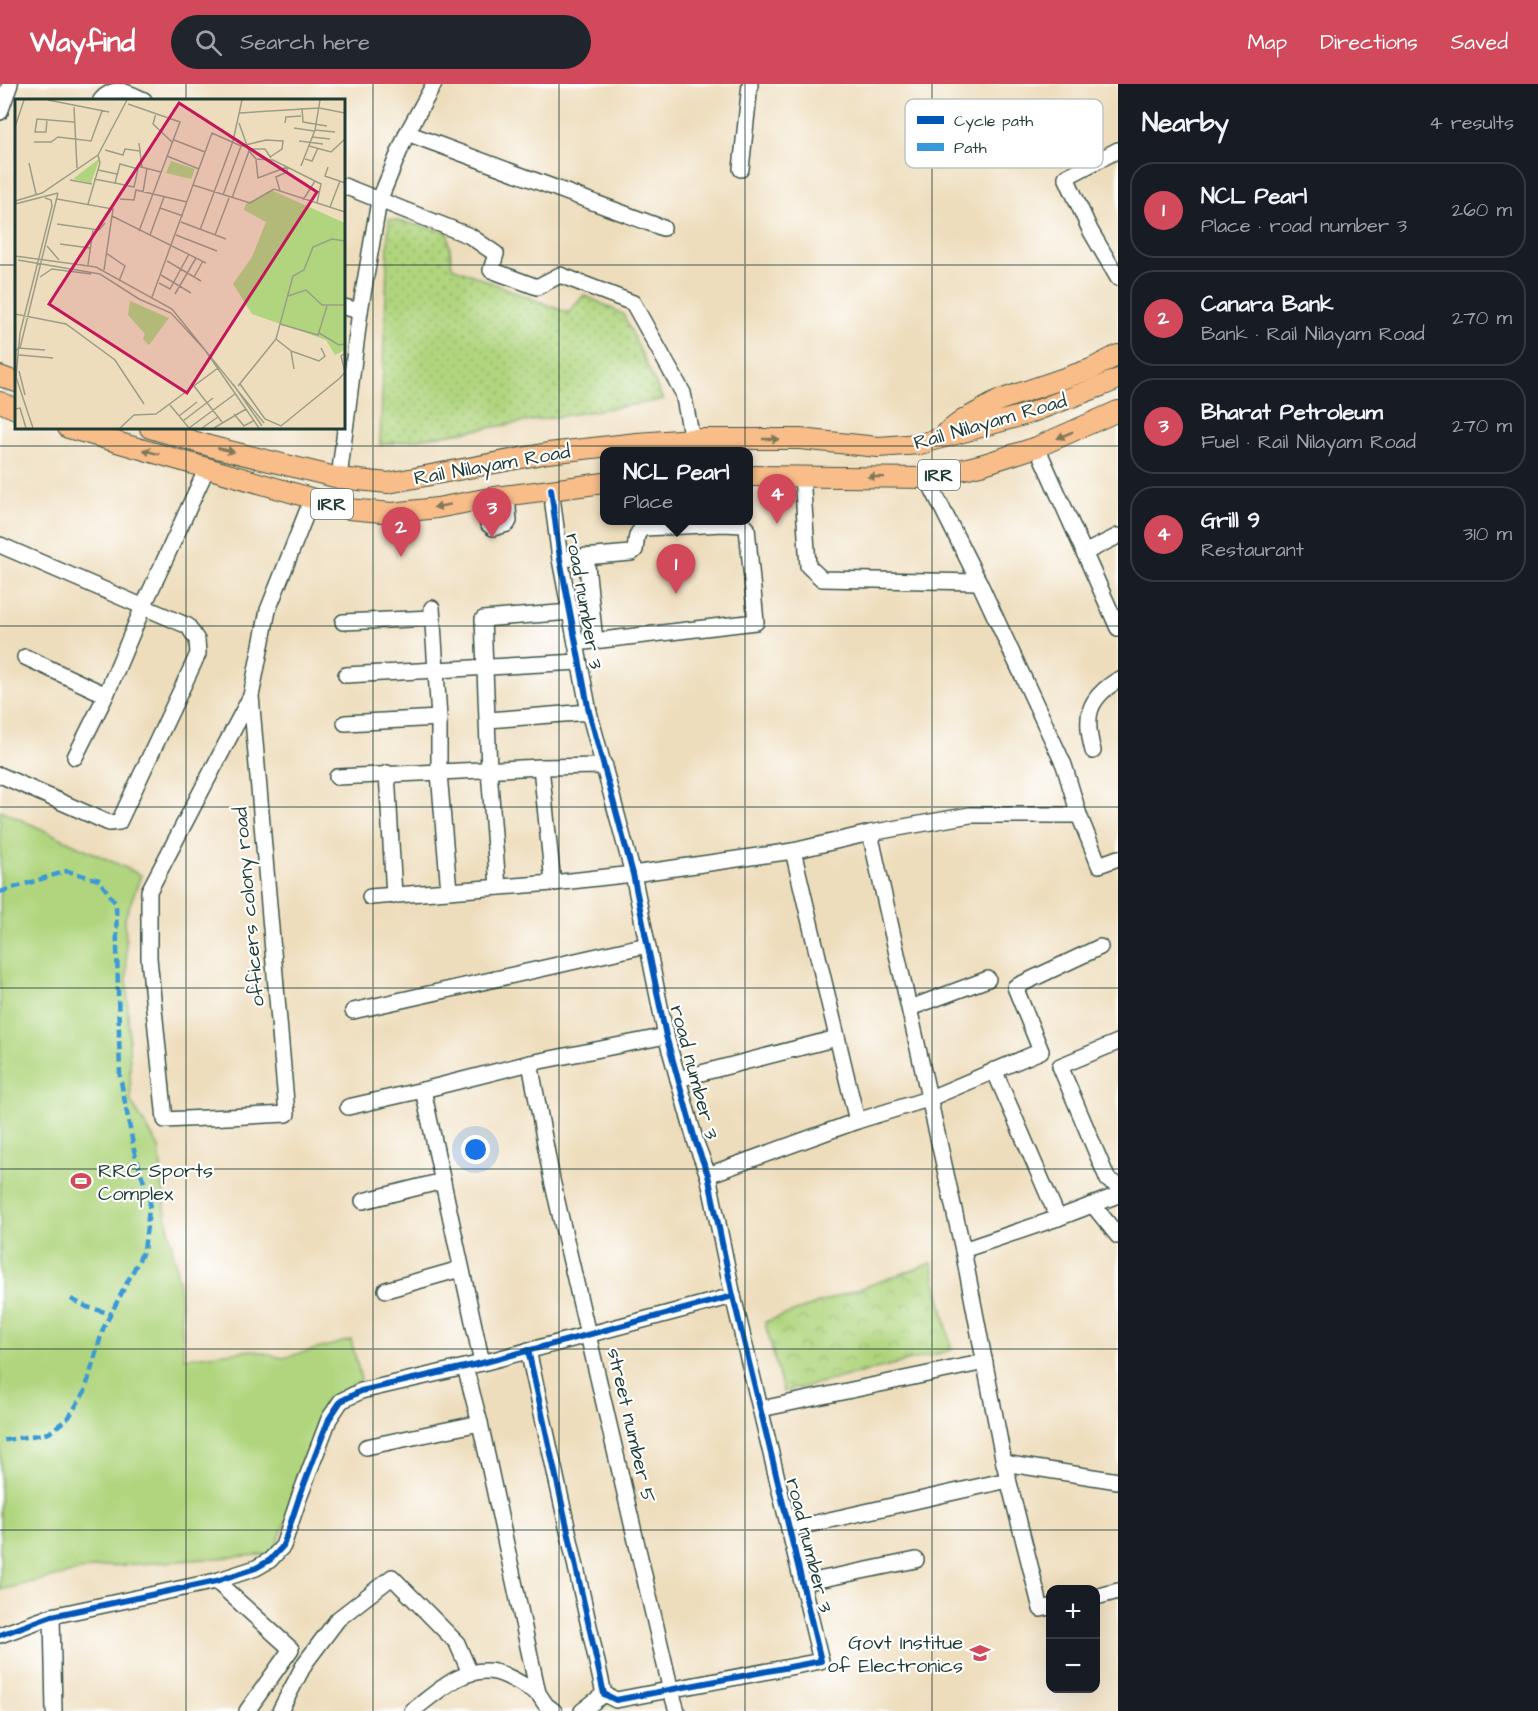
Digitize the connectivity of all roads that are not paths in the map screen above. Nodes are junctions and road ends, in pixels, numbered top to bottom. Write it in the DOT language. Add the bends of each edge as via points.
graph roads {
  1 [pos="10,84"];
  2 [pos="434,84"];
  3 [pos="750,84"];
  4 [pos="132,89"];
  5 [pos="102,99"];
  6 [pos="0,112"];
  7 [pos="407,133"];
  8 [pos="1118,150"];
  9 [pos="1103,158"];
  10 [pos="1083,168"];
  11 [pos="741,169"];
  12 [pos="345,186"];
  13 [pos="380,201"];
  14 [pos="663,228"];
  15 [pos="1118,278"];
  16 [pos="345,307"];
  17 [pos="360,311"];
  18 [pos="1118,355"];
  19 [pos="0,376"];
  20 [pos="1118,378"];
  21 [pos="15,382"];
  22 [pos="0,402"];
  23 [pos="15,409"];
  24 [pos="1118,411"];
  25 [pos="71,429"];
  26 [pos="153,429"];
  27 [pos="692,439"];
  28 [pos="935,441"];
  29 [pos="637,447"];
  30 [pos="1037,447"];
  31 [pos="600,449"];
  32 [pos="207,468"];
  33 [pos="753,476"];
  34 [pos="802,476"];
  35 [pos="339,478"];
  36 [pos="927,478"];
  37 [pos="600,483"];
  38 [pos="551,489"];
  39 [pos="507,495"];
  40 [pos="312,499"];
  41 [pos="481,500"];
  42 [pos="687,525"];
  43 [pos="743,525"];
  44 [pos="1118,536"];
  45 [pos="0,544"];
  46 [pos="1084,552"];
  47 [pos="586,556"];
  48 [pos="560,559"];
  49 [pos="979,582"];
  50 [pos="143,607"];
  51 [pos="571,612"];
  52 [pos="344,622"];
  53 [pos="1118,628"];
  54 [pos="595,641"];
  55 [pos="576,643"];
  56 [pos="25,657"];
  57 [pos="579,662"];
  58 [pos="485,667"];
  59 [pos="435,669"];
  60 [pos="346,675"];
  61 [pos="1118,680"];
  62 [pos="106,695"];
  63 [pos="251,696"];
  64 [pos="589,712"];
  65 [pos="439,718"];
  66 [pos="488,720"];
  67 [pos="345,723"];
  68 [pos="1093,751"];
  69 [pos="75,757"];
  70 [pos="604,766"];
  71 [pos="541,767"];
  72 [pos="489,770"];
  73 [pos="387,773"];
  74 [pos="439,773"];
  75 [pos="0,775"];
  76 [pos="337,777"];
  77 [pos="1079,815"];
  78 [pos="870,833"];
  79 [pos="793,851"];
  80 [pos="1118,858"];
  81 [pos="633,874"];
  82 [pos="553,883"];
  83 [pos="498,887"];
  84 [pos="449,891"];
  85 [pos="394,896"];
  86 [pos="370,897"];
  87 [pos="647,945"];
  88 [pos="1100,947"];
  89 [pos="988,979"];
  90 [pos="910,1008"];
  91 [pos="353,1011"];
  92 [pos="666,1036"];
  93 [pos="837,1038"];
  94 [pos="1118,1042"];
  95 [pos="530,1063"];
  96 [pos="994,1070"];
  97 [pos="678,1079"];
  98 [pos="423,1090"];
  99 [pos="928,1099"];
  100 [pos="348,1107"];
  101 [pos="857,1120"];
  102 [pos="708,1175"];
  103 [pos="443,1181"];
  104 [pos="1118,1185"];
  105 [pos="1118,1195"];
  106 [pos="363,1201"];
  107 [pos="1093,1205"];
  108 [pos="1058,1218"];
  109 [pos="1118,1236"];
  110 [pos="963,1250"];
  111 [pos="460,1269"];
  112 [pos="386,1290"];
  113 [pos="733,1296"];
  114 [pos="589,1334"];
  115 [pos="528,1350"];
  116 [pos="985,1362"];
  117 [pos="482,1363"];
  118 [pos="465,1366"];
  119 [pos="761,1409"];
  120 [pos="480,1423"];
  121 [pos="366,1447"];
  122 [pos="1004,1463"];
  123 [pos="1008,1480"];
  124 [pos="1118,1481"];
  125 [pos="789,1529"];
  126 [pos="916,1560"];
  127 [pos="216,1581"];
  128 [pos="803,1583"];
  129 [pos="1118,1591"];
  130 [pos="1100,1596"];
  131 [pos="1046,1608"];
  132 [pos="52,1616"];
  133 [pos="0,1635"];
  134 [pos="470,1673"];
  135 [pos="671,1691"];
  136 [pos="604,1694"];
  137 [pos="544,1705"];
  138 [pos="54,1711"];
  139 [pos="247,1711"];
  140 [pos="279,1711"];
  141 [pos="412,1711"];
  142 [pos="582,1711"];
  143 [pos="677,1711"];
  1 -- 6 [label="street"];
  2 -- 7 [label="street"];
  3 -- 11 [label="street"];
  4 -- 5 [label="street" via="108,93"];
  7 -- 13 [label="street"];
  7 -- 14 [label="street"];
  8 -- 9 [label="street"];
  10 -- 15 [label="street" via="1066,177"];
  12 -- 13 [label="street"];
  13 -- 17 [label="street"];
  13 -- 27 [label="street" via="470,236 496,254 491,270 537,287 560,275 633,303 683,393"];
  16 -- 17 [label="street"];
  17 -- 35 [label="street"];
  18 -- 28 [label="main road" via="1091,369 1000,400"];
  19 -- 21 [label="main road"];
  20 -- 28 [label="main road, Rail Nilayam Road / IRR" via="1027,414"];
  22 -- 23 [label="main road"];
  24 -- 30 [label="main road, Rail Nilayam Road / IRR, one-way"];
  32 -- 25 [label="main road, Rail Nilayam Road / IRR, one-way"];
  26 -- 35 [label="main road, Rail Nilayam Road / IRR, one-way"];
  27 -- 28 [label="main road, Rail Nilayam Road / IRR, one-way" via="800,439 878,447"];
  27 -- 29 [label="main road, Rail Nilayam Road / IRR"];
  30 -- 36 [label="main road, Rail Nilayam Road / IRR"];
  30 -- 46 [label="street"];
  31 -- 35 [label="main road, Rail Nilayam Road / IRR" via="548,453 388,483"];
  32 -- 40 [label="main road, Rail Nilayam Road / IRR"];
  32 -- 50 [label="street"];
  33 -- 34 [label="main road, Rail Nilayam Road / IRR"];
  36 -- 34 [label="main road, Rail Nilayam Road / IRR, one-way"];
  34 -- 49 [label="street" via="808,566 822,579"];
  36 -- 49 [label="street"];
  37 -- 38 [label="main road, Rail Nilayam Road / IRR"];
  38 -- 39 [label="main road, Rail Nilayam Road / IRR"];
  38 -- 48 [label="street, road number 3"];
  39 -- 41 [label="main road, Rail Nilayam Road / IRR"];
  39 -- 41 [label="street" via="509,521 493,528 488,524"];
  41 -- 40 [label="main road, Rail Nilayam Road / IRR, one-way" via="392,513"];
  40 -- 63 [label="street" via="268,610"];
  42 -- 47 [label="street" via="644,528 637,534 631,553"];
  43 -- 54 [label="street" via="747,528 756,622"];
  44 -- 46 [label="street"];
  45 -- 50 [label="street"];
  46 -- 53 [label="street"];
  47 -- 48 [label="street"];
  47 -- 54 [label="street"];
  48 -- 51 [label="street, road number 3"];
  49 -- 77 [label="street" via="1064,765"];
  50 -- 62 [label="street"];
  50 -- 75 [label="street" via="188,626 197,640 198,654 119,822 109,823"];
  51 -- 55 [label="street, road number 3"];
  51 -- 58 [label="street" via="483,618"];
  52 -- 59 [label="street" via="433,613"];
  54 -- 55 [label="street"];
  55 -- 57 [label="street, road number 3"];
  56 -- 62 [label="street"];
  57 -- 58 [label="street"];
  57 -- 64 [label="street, road number 3"];
  58 -- 59 [label="street"];
  58 -- 66 [label="street"];
  59 -- 60 [label="street"];
  59 -- 65 [label="street"];
  61 -- 68 [label="street" via="1103,689 1089,712 1088,733"];
  62 -- 69 [label="street"];
  63 -- 63 [label="street, officers colony road" via="149,891 149,958 165,1120 287,1114"];
  64 -- 66 [label="street"];
  64 -- 70 [label="street, road number 3"];
  65 -- 67 [label="street"];
  65 -- 74 [label="street"];
  66 -- 72 [label="street"];
  70 -- 71 [label="street"];
  70 -- 81 [label="street, road number 3"];
  71 -- 72 [label="street"];
  71 -- 82 [label="street"];
  72 -- 74 [label="street"];
  72 -- 83 [label="street"];
  73 -- 74 [label="street"];
  73 -- 76 [label="street"];
  73 -- 85 [label="street"];
  74 -- 84 [label="street"];
  77 -- 78 [label="street" via="970,815"];
  77 -- 80 [label="street" via="1099,865"];
  78 -- 79 [label="street"];
  78 -- 90 [label="street"];
  79 -- 81 [label="street"];
  79 -- 93 [label="street"];
  81 -- 82 [label="street"];
  81 -- 87 [label="street, road number 3"];
  82 -- 83 [label="street"];
  83 -- 84 [label="street"];
  84 -- 85 [label="street"];
  85 -- 86 [label="street"];
  87 -- 91 [label="street"];
  87 -- 92 [label="street, road number 3"];
  88 -- 96 [label="street" via="1015,987 1041,1051"];
  89 -- 90 [label="street"];
  90 -- 99 [label="street"];
  92 -- 95 [label="street"];
  92 -- 97 [label="street, road number 3"];
  93 -- 97 [label="street"];
  93 -- 101 [label="street"];
  94 -- 104 [label="street" via="1060,1066 1108,1180"];
  95 -- 98 [label="street"];
  95 -- 114 [label="street, street number 5" via="552,1180"];
  96 -- 99 [label="street"];
  96 -- 108 [label="street"];
  97 -- 102 [label="street, road number 3"];
  98 -- 100 [label="street"];
  98 -- 103 [label="street"];
  99 -- 101 [label="street"];
  99 -- 110 [label="street"];
  101 -- 102 [label="street"];
  102 -- 113 [label="street, road number 3"];
  103 -- 106 [label="street"];
  103 -- 111 [label="street"];
  105 -- 107 [label="street"];
  107 -- 108 [label="street"];
  107 -- 109 [label="street"];
  108 -- 110 [label="street"];
  110 -- 116 [label="street"];
  111 -- 112 [label="street"];
  111 -- 117 [label="street"];
  113 -- 114 [label="street"];
  113 -- 119 [label="street, road number 3"];
  114 -- 115 [label="street"];
  114 -- 135 [label="street, street number 5"];
  115 -- 117 [label="street"];
  115 -- 136 [label="street"];
  116 -- 119 [label="street"];
  116 -- 122 [label="street"];
  117 -- 118 [label="street"];
  118 -- 120 [label="street"];
  118 -- 127 [label="street" via="361,1391 341,1401 328,1419 283,1546 256,1568"];
  119 -- 125 [label="street, road number 3"];
  120 -- 121 [label="street"];
  120 -- 137 [label="street"];
  122 -- 123 [label="street"];
  122 -- 124 [label="street"];
  123 -- 125 [label="street"];
  123 -- 131 [label="street" via="1041,1609"];
  125 -- 128 [label="street, road number 3"];
  126 -- 128 [label="street"];
  127 -- 132 [label="street"];
  127 -- 139 [label="street" via="291,1648"];
  128 -- 135 [label="street, road number 3" via="821,1661"];
  129 -- 130 [label="street"];
  132 -- 133 [label="street"];
  132 -- 138 [label="street"];
  134 -- 137 [label="street" via="496,1672"];
  134 -- 140 [label="street" via="457,1643 392,1577 338,1619 305,1663"];
  134 -- 141 [label="street" via="452,1681"];
  135 -- 136 [label="street" via="616,1700"];
  135 -- 143 [label="street, street number 5"];
  136 -- 142 [label="street"];
}
